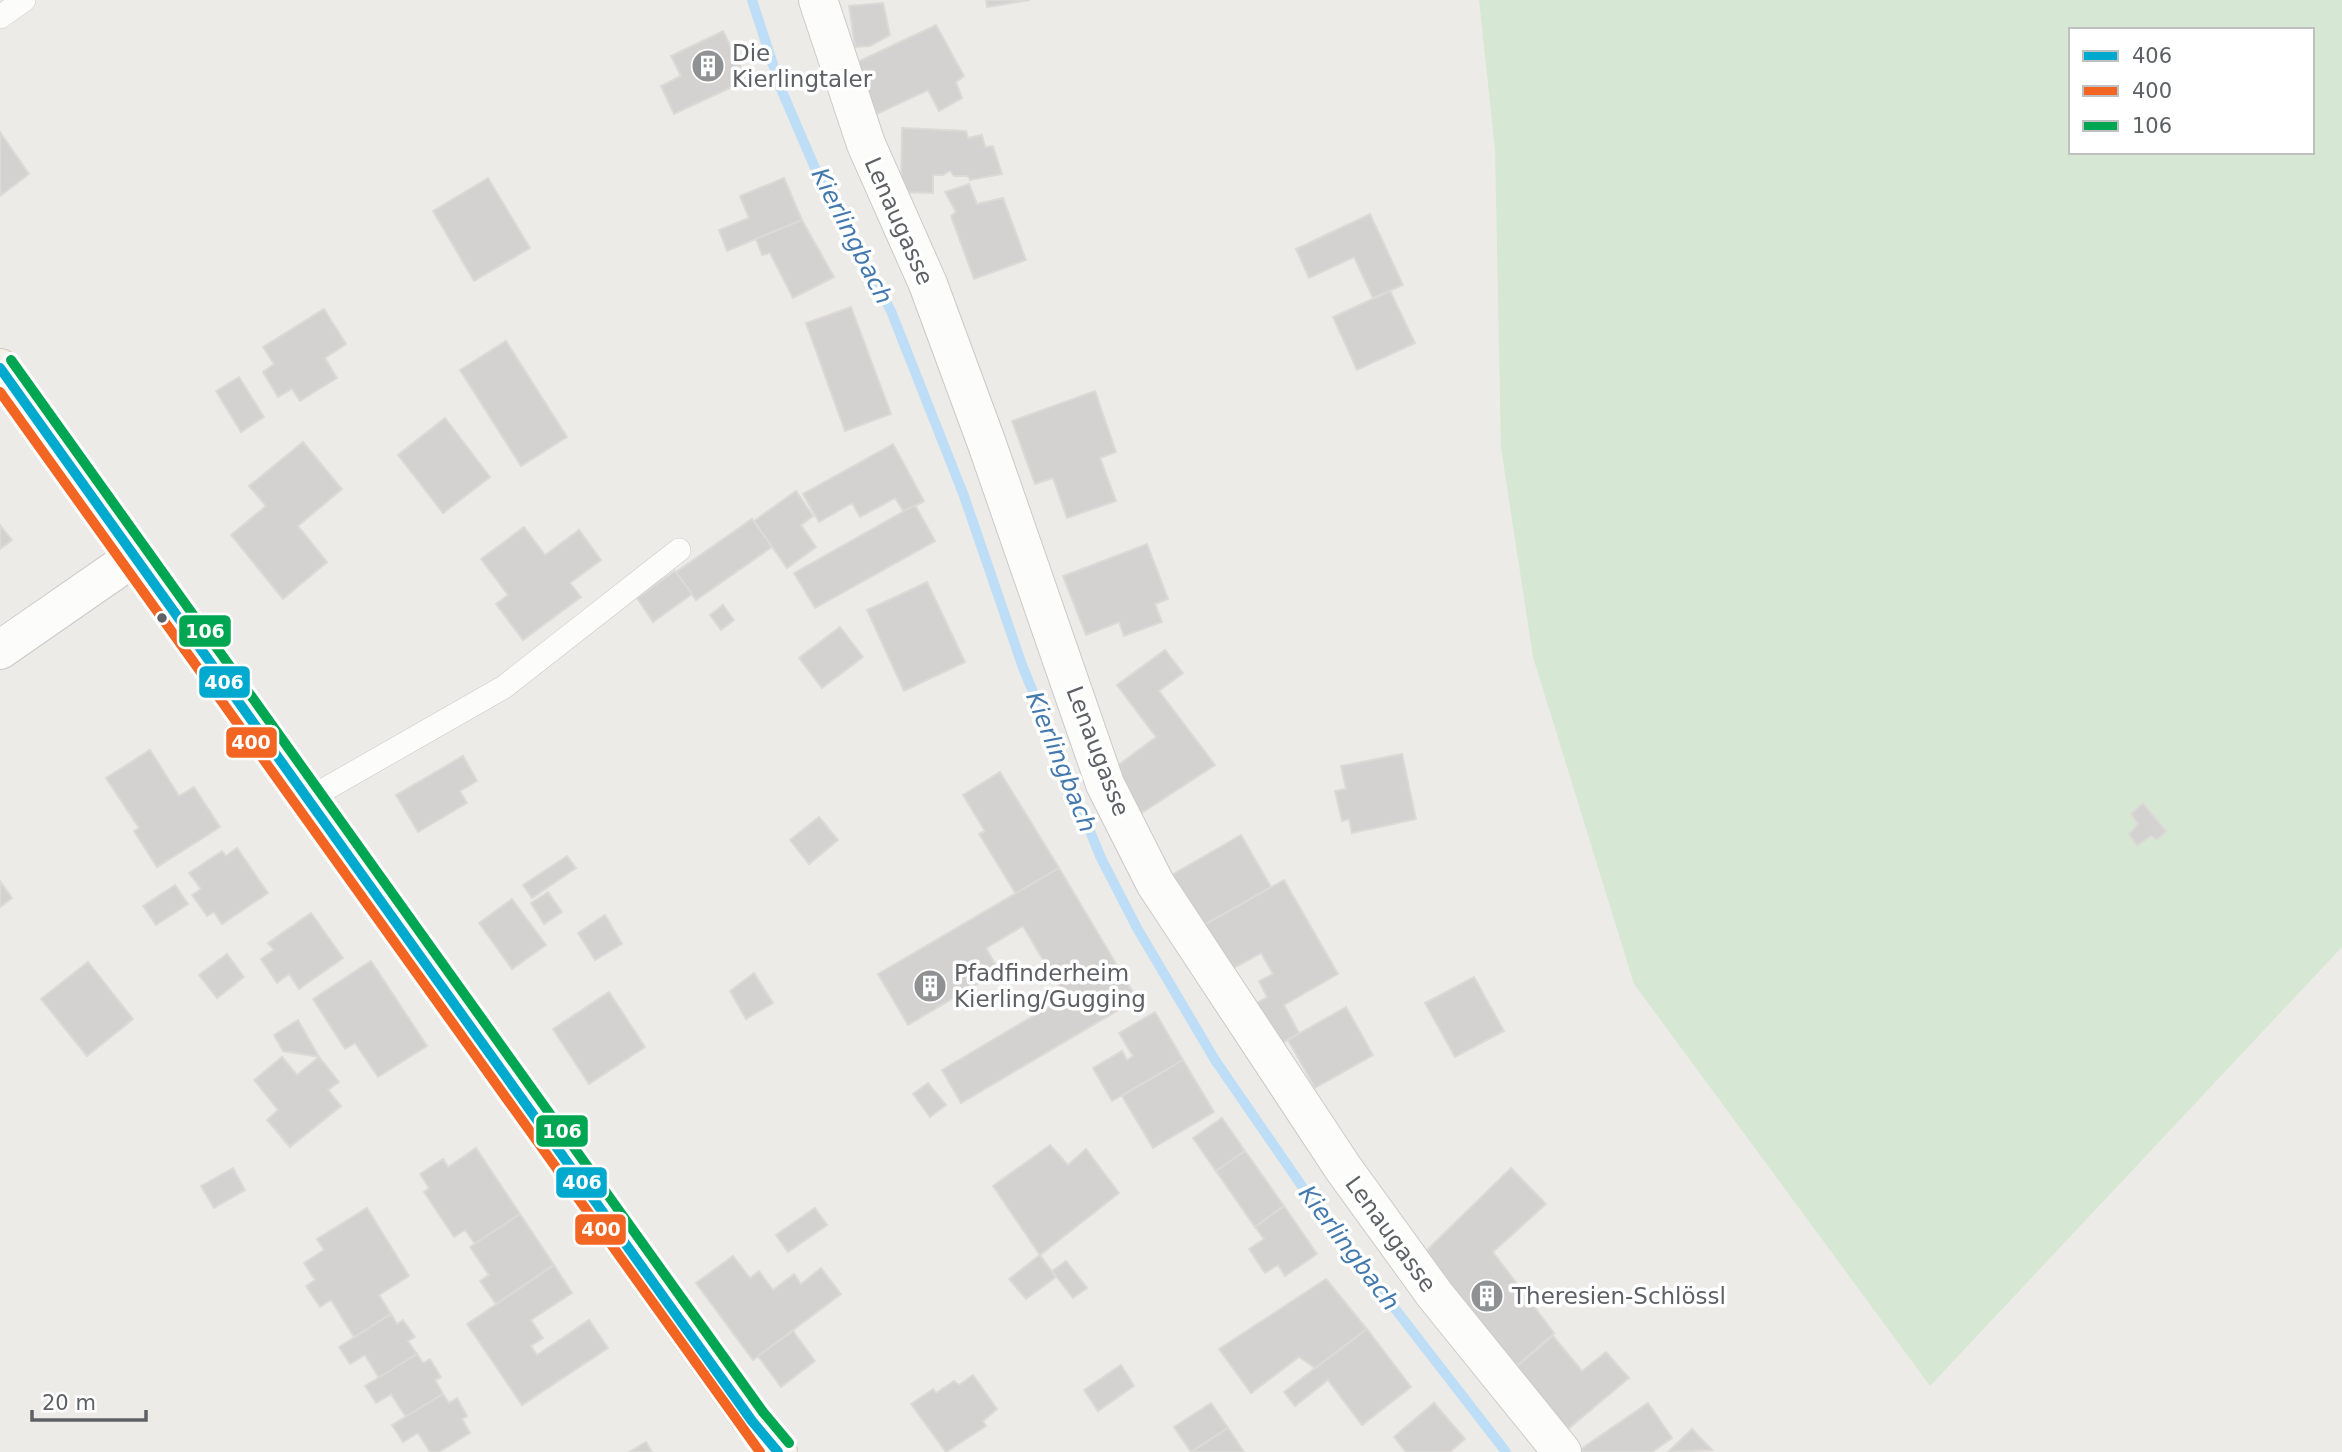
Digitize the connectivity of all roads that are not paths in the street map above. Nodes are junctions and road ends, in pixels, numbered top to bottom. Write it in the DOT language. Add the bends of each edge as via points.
graph roads {
  1 [pos="24,0"];
  2 [pos="818,0"];
  3 [pos="0,17"];
  4 [pos="0,368"];
  5 [pos="679,550"];
  6 [pos="134,556"];
  7 [pos="0,650"];
  8 [pos="308,799"];
  9 [pos="778,1452"];
  10 [pos="1562,1452"];
  1 -- 3 [label="lane"];
  2 -- 10 [label="street, Lenaugasse" via="866,144 928,284 987,444 1105,785 1155,883 1343,1168 1435,1295"];
  4 -- 6 [label="main road"];
  5 -- 8 [label="lane" via="504,687"];
  6 -- 7 [label="street"];
  6 -- 8 [label="main road"];
  8 -- 9 [label="main road"];
}
